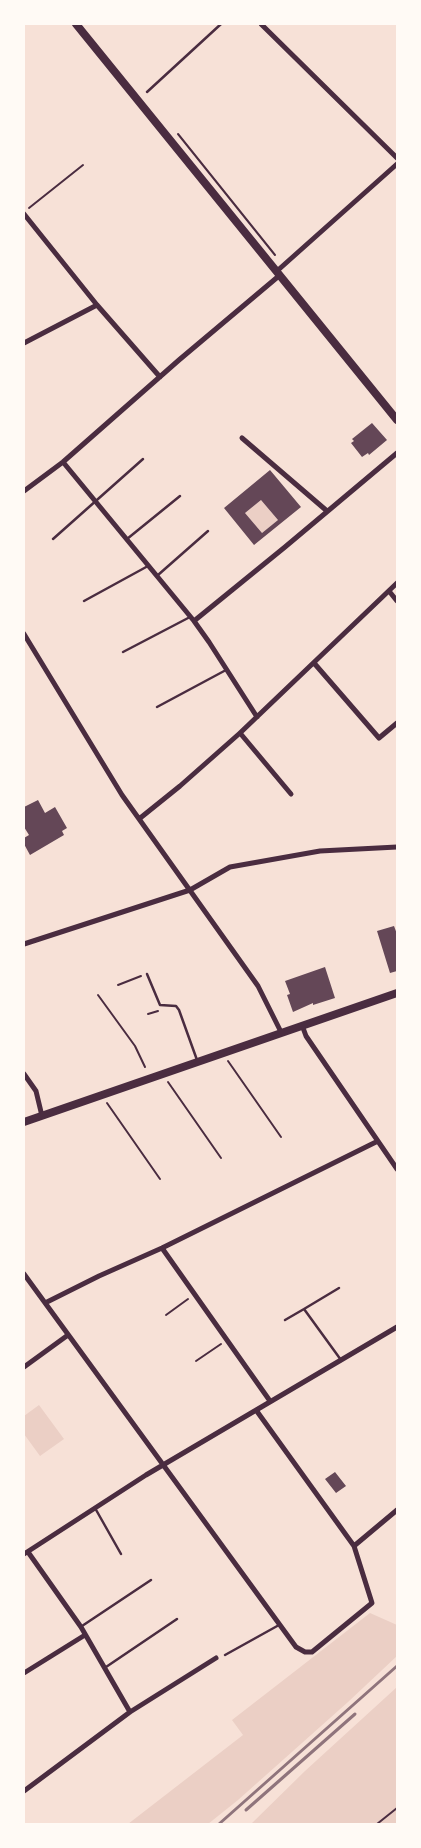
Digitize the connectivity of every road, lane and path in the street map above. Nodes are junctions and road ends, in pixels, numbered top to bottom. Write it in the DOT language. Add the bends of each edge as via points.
graph roads {
  1 [pos="76,24"];
  2 [pos="221,24"];
  3 [pos="261,24"];
  4 [pos="147,92"];
  5 [pos="397,158"];
  6 [pos="83,164"];
  7 [pos="397,164"];
  8 [pos="24,214"];
  9 [pos="278,273"];
  10 [pos="97,305"];
  11 [pos="24,343"];
  12 [pos="160,377"];
  13 [pos="397,420"];
  14 [pos="242,438"];
  15 [pos="397,452"];
  16 [pos="143,459"];
  17 [pos="64,462"];
  18 [pos="24,491"];
  19 [pos="180,496"];
  20 [pos="95,502"];
  21 [pos="327,512"];
  22 [pos="208,530"];
  23 [pos="53,539"];
  24 [pos="126,540"];
  25 [pos="148,566"];
  26 [pos="157,576"];
  27 [pos="397,583"];
  28 [pos="389,591"];
  29 [pos="397,600"];
  30 [pos="84,601"];
  31 [pos="192,619"];
  32 [pos="24,634"];
  33 [pos="26,644"];
  34 [pos="123,652"];
  35 [pos="314,663"];
  36 [pos="226,670"];
  37 [pos="157,707"];
  38 [pos="257,717"];
  39 [pos="397,723"];
  40 [pos="240,733"];
  41 [pos="291,794"];
  42 [pos="139,819"];
  43 [pos="397,847"];
  44 [pos="190,890"];
  45 [pos="24,944"];
  46 [pos="147,974"];
  47 [pos="118,985"];
  48 [pos="397,992"];
  49 [pos="98,995"];
  50 [pos="302,1025"];
  51 [pos="281,1032"];
  52 [pos="227,1059"];
  53 [pos="197,1061"];
  54 [pos="145,1067"];
  55 [pos="24,1074"];
  56 [pos="166,1080"];
  57 [pos="106,1101"];
  58 [pos="42,1116"];
  59 [pos="24,1122"];
  60 [pos="281,1137"];
  61 [pos="378,1141"];
  62 [pos="221,1158"];
  63 [pos="397,1169"];
  64 [pos="160,1178"];
  65 [pos="162,1248"];
  66 [pos="24,1274"];
  67 [pos="339,1288"];
  68 [pos="195,1295"];
  69 [pos="45,1303"];
  70 [pos="304,1309"];
  71 [pos="166,1315"];
  72 [pos="285,1320"];
  73 [pos="397,1327"];
  74 [pos="68,1335"];
  75 [pos="227,1340"];
  76 [pos="341,1360"];
  77 [pos="196,1362"];
  78 [pos="24,1367"];
  79 [pos="270,1401"];
  80 [pos="256,1410"];
  81 [pos="163,1466"];
  82 [pos="95,1508"];
  83 [pos="397,1510"];
  84 [pos="354,1546"];
  85 [pos="25,1553"];
  86 [pos="121,1554"];
  87 [pos="151,1580"];
  88 [pos="177,1619"];
  89 [pos="280,1625"];
  90 [pos="81,1627"];
  91 [pos="85,1635"];
  92 [pos="225,1655"];
  93 [pos="216,1658"];
  94 [pos="105,1668"];
  95 [pos="24,1674"];
  96 [pos="130,1712"];
  97 [pos="24,1791"];
  98 [pos="397,1808"];
  99 [pos="377,1824"];
  1 -- 9 [label="main road"];
  2 -- 4 [label="lane"];
  3 -- 5 [label="street"];
  6 -- 8 [label="path"];
  7 -- 9 [label="street"];
  8 -- 10 [label="street"];
  9 -- 12 [label="street"];
  9 -- 13 [label="main road"];
  10 -- 11 [label="street"];
  10 -- 12 [label="street"];
  12 -- 17 [label="street"];
  14 -- 21 [label="street"];
  15 -- 21 [label="street"];
  16 -- 20 [label="lane"];
  17 -- 18 [label="street"];
  17 -- 20 [label="street"];
  19 -- 24 [label="lane"];
  20 -- 23 [label="lane"];
  20 -- 24 [label="street"];
  21 -- 31 [label="street"];
  22 -- 26 [label="lane"];
  24 -- 25 [label="street"];
  25 -- 26 [label="street"];
  25 -- 30 [label="lane"];
  26 -- 31 [label="street"];
  27 -- 28 [label="street"];
  28 -- 29 [label="street"];
  28 -- 35 [label="street"];
  31 -- 34 [label="lane"];
  31 -- 36 [label="street"];
  32 -- 33 [label="street"];
  33 -- 42 [label="street"];
  35 -- 38 [label="street"];
  35 -- 39 [label="street" via="379,738"];
  36 -- 37 [label="lane"];
  36 -- 38 [label="street"];
  38 -- 40 [label="street"];
  40 -- 41 [label="street"];
  40 -- 42 [label="street"];
  42 -- 44 [label="street"];
  43 -- 44 [label="street" via="320,851 252,862 224,869"];
  44 -- 45 [label="street"];
  44 -- 51 [label="street" via="258,986"];
  46 -- 47 [label="path"];
  46 -- 53 [label="lane" via="160,1005 176,1006 179,1010"];
  48 -- 50 [label="main road"];
  49 -- 54 [label="path"];
  50 -- 51 [label="main road"];
  50 -- 61 [label="street" via="306,1036"];
  51 -- 53 [label="main road"];
  52 -- 60 [label="path"];
  53 -- 58 [label="main road"];
  55 -- 58 [label="street" via="36,1091"];
  56 -- 62 [label="path"];
  57 -- 64 [label="path"];
  58 -- 59 [label="main road"];
  61 -- 63 [label="street"];
  61 -- 65 [label="street"];
  65 -- 68 [label="street"];
  65 -- 69 [label="street"];
  66 -- 69 [label="street"];
  67 -- 70 [label="lane"];
  68 -- 71 [label="path"];
  68 -- 75 [label="street"];
  69 -- 74 [label="street"];
  70 -- 72 [label="lane"];
  70 -- 76 [label="lane"];
  73 -- 76 [label="street"];
  74 -- 78 [label="street"];
  74 -- 81 [label="street"];
  75 -- 77 [label="path"];
  75 -- 79 [label="street"];
  76 -- 79 [label="street"];
  79 -- 80 [label="street"];
  80 -- 81 [label="street"];
  80 -- 84 [label="street"];
  81 -- 82 [label="street"];
  81 -- 89 [label="street"];
  82 -- 85 [label="street"];
  82 -- 86 [label="lane"];
  83 -- 84 [label="street"];
  84 -- 89 [label="street" via="372,1603 312,1652 296,1647"];
  85 -- 90 [label="street"];
  87 -- 90 [label="lane"];
  88 -- 94 [label="lane"];
  89 -- 92 [label="lane"];
  90 -- 91 [label="street"];
  91 -- 94 [label="street"];
  91 -- 95 [label="street"];
  93 -- 96 [label="street"];
  94 -- 96 [label="street"];
  96 -- 97 [label="street"];
  98 -- 99 [label="path"];
}
